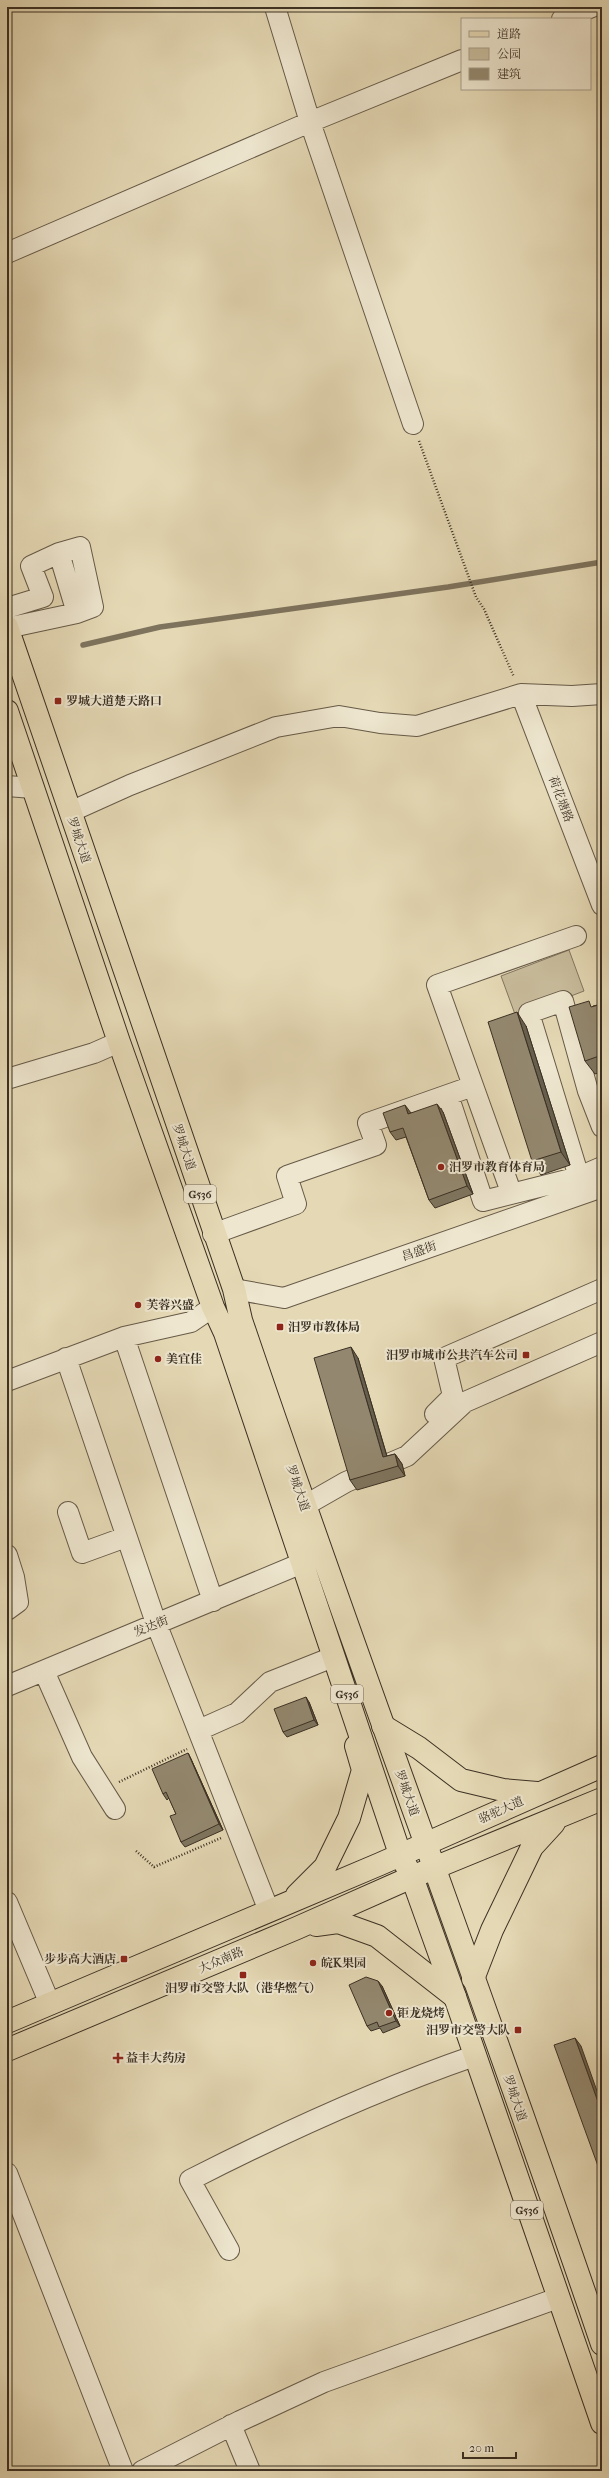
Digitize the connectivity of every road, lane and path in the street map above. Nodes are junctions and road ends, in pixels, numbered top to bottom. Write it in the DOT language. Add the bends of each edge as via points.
graph roads {
  1 [pos="275,7"];
  2 [pos="592,7"];
  3 [pos="564,18"];
  4 [pos="461,60"];
  5 [pos="310,122"];
  6 [pos="7,253"];
  7 [pos="413,424"];
  8 [pos="7,608"];
  9 [pos="10,645"];
  10 [pos="521,694"];
  11 [pos="602,694"];
  12 [pos="7,711"];
  13 [pos="7,786"];
  14 [pos="33,788"];
  15 [pos="70,812"];
  16 [pos="602,905"];
  17 [pos="576,936"];
  18 [pos="119,1042"];
  19 [pos="7,1079"];
  20 [pos="473,1086"];
  21 [pos="448,1095"];
  22 [pos="602,1127"];
  23 [pos="602,1167"];
  24 [pos="579,1177"];
  25 [pos="602,1187"];
  26 [pos="511,1192"];
  27 [pos="213,1234"];
  28 [pos="234,1289"];
  29 [pos="602,1289"];
  30 [pos="213,1307"];
  31 [pos="124,1337"];
  32 [pos="602,1342"];
  33 [pos="66,1358"];
  34 [pos="7,1381"];
  35 [pos="406,1456"];
  36 [pos="304,1506"];
  37 [pos="68,1512"];
  38 [pos="294,1534"];
  39 [pos="126,1537"];
  40 [pos="7,1555"];
  41 [pos="295,1566"];
  42 [pos="213,1601"];
  43 [pos="7,1610"];
  44 [pos="156,1623"];
  45 [pos="328,1659"];
  46 [pos="44,1671"];
  47 [pos="7,1686"];
  48 [pos="383,1726"];
  49 [pos="201,1736"];
  50 [pos="602,1766"];
  51 [pos="103,1789"];
  52 [pos="538,1793"];
  53 [pos="602,1799"];
  54 [pos="115,1809"];
  55 [pos="559,1818"];
  56 [pos="238,1831"];
  57 [pos="424,1844"];
  58 [pos="136,1851"];
  59 [pos="400,1854"];
  60 [pos="435,1868"];
  61 [pos="412,1877"];
  62 [pos="7,1902"];
  63 [pos="289,1903"];
  64 [pos="269,1911"];
  65 [pos="297,1928"];
  66 [pos="473,1979"];
  67 [pos="455,1997"];
  68 [pos="50,2004"];
  69 [pos="7,2022"];
  70 [pos="7,2050"];
  71 [pos="474,2056"];
  72 [pos="7,2173"];
  73 [pos="229,2250"];
  74 [pos="558,2298"];
  75 [pos="600,2334"];
  76 [pos="602,2423"];
  77 [pos="231,2425"];
  78 [pos="123,2471"];
  79 [pos="142,2471"];
  80 [pos="250,2471"];
  1 -- 5 [label="street"];
  2 -- 3 [label="street"];
  4 -- 5 [label="street"];
  5 -- 6 [label="street"];
  5 -- 7 [label="street"];
  7 -- 10 [label="path" via="476,597 484,608"];
  8 -- 9 [label="street" via="43,597 31,566 59,553 76,614"];
  9 -- 15 [label="main road, 罗城大道 / G536"];
  10 -- 11 [label="street"];
  10 -- 15 [label="street" via="417,726 339,716 276,727 130,785"];
  10 -- 16 [label="street, 荷花塘路"];
  12 -- 14 [label="main road, 罗城大道 / G536"];
  13 -- 14 [label="street"];
  14 -- 18 [label="main road, 罗城大道 / G536"];
  15 -- 27 [label="main road, 罗城大道 / G536"];
  17 -- 20 [label="street" via="437,985"];
  18 -- 19 [label="street" via="94,1053"];
  18 -- 30 [label="main road, 罗城大道 / G536"];
  20 -- 21 [label="street"];
  20 -- 26 [label="street"];
  21 -- 26 [label="street" via="483,1200"];
  21 -- 27 [label="street" via="368,1123 376,1145 286,1176 296,1204"];
  22 -- 24 [label="street" via="588,1091 562,1001 530,1013"];
  23 -- 24 [label="street"];
  24 -- 26 [label="street"];
  25 -- 28 [label="street, 昌盛街" via="284,1298"];
  27 -- 28 [label="main road, 罗城大道 / G536"];
  28 -- 36 [label="main road, 罗城大道 / G536" via="241,1320"];
  29 -- 35 [label="street" via="444,1358 453,1396 400,1447"];
  30 -- 31 [label="street" via="191,1322"];
  30 -- 38 [label="main road, 罗城大道 / G536" via="225,1334"];
  31 -- 33 [label="street"];
  31 -- 42 [label="street"];
  32 -- 35 [label="street" via="465,1402"];
  33 -- 34 [label="street"];
  33 -- 39 [label="street"];
  35 -- 36 [label="street" via="346,1482"];
  36 -- 48 [label="main road, 罗城大道 / G536"];
  37 -- 39 [label="street" via="82,1553"];
  38 -- 41 [label="main road"];
  38 -- 59 [label="main road, 罗城大道 / G536"];
  39 -- 44 [label="street"];
  40 -- 43 [label="street" via="18,1602"];
  41 -- 42 [label="street, 发达街"];
  41 -- 45 [label="main road"];
  42 -- 44 [label="street, 发达街"];
  44 -- 46 [label="street, 发达街"];
  44 -- 49 [label="street"];
  45 -- 49 [label="street" via="270,1682 237,1713"];
  45 -- 63 [label="main road" via="363,1770 349,1818 325,1867"];
  46 -- 47 [label="street, 发达街"];
  46 -- 51 [label="street" via="82,1757"];
  48 -- 52 [label="main road" via="419,1748 461,1780 503,1790"];
  48 -- 57 [label="main road, 罗城大道 / G536"];
  49 -- 51 [label="path"];
  49 -- 56 [label="street"];
  50 -- 52 [label="main road, 骆驼大道"];
  51 -- 54 [label="street"];
  52 -- 57 [label="main road, 骆驼大道"];
  53 -- 55 [label="main road"];
  55 -- 60 [label="main road"];
  55 -- 66 [label="main road" via="532,1847 492,1930"];
  56 -- 58 [label="path" via="154,1867"];
  56 -- 64 [label="street"];
  57 -- 59 [label="main road, 骆驼大道"];
  57 -- 60 [label="main road, 罗城大道 / G536"];
  59 -- 61 [label="main road, 罗城大道 / G536"];
  59 -- 63 [label="main road"];
  60 -- 61 [label="main road, 大众南路"];
  60 -- 66 [label="main road, 罗城大道 / G536"];
  61 -- 65 [label="main road, 大众南路"];
  61 -- 67 [label="main road, 罗城大道 / G536"];
  62 -- 68 [label="street"];
  63 -- 64 [label="main road"];
  64 -- 68 [label="main road"];
  65 -- 67 [label="main road" via="338,1922 377,1936"];
  65 -- 70 [label="main road, 大众南路"];
  66 -- 75 [label="main road, 罗城大道 / G536"];
  67 -- 71 [label="main road, 罗城大道 / G536"];
  68 -- 69 [label="main road"];
  71 -- 73 [label="street" via="276,2136 190,2180"];
  71 -- 74 [label="main road, 罗城大道 / G536"];
  72 -- 78 [label="street"];
  74 -- 76 [label="main road, 罗城大道 / G536"];
  74 -- 77 [label="street" via="324,2382"];
  77 -- 79 [label="street"];
  77 -- 80 [label="street"];
}
